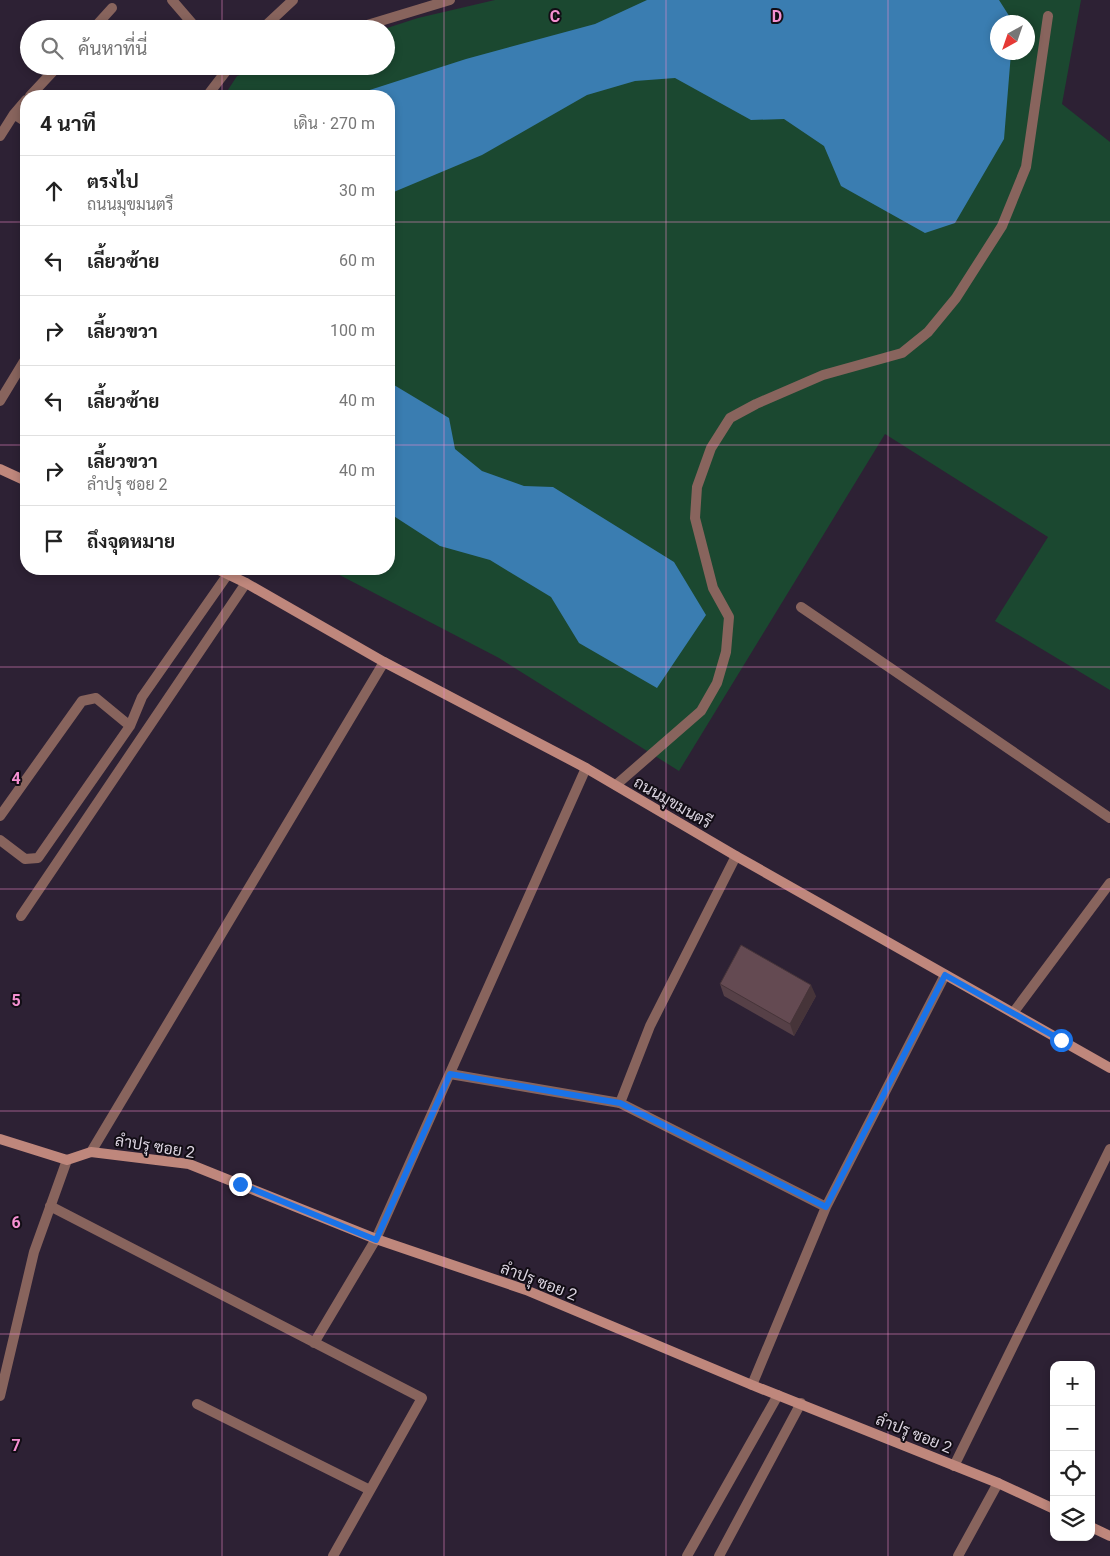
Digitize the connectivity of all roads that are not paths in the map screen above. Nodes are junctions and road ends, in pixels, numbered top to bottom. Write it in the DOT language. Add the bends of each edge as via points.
graph roads {
  1 [pos="172,0"];
  2 [pos="293,0"];
  3 [pos="450,0"];
  4 [pos="112,8"];
  5 [pos="1048,16"];
  6 [pos="101,20"];
  7 [pos="190,20"];
  8 [pos="272,20"];
  9 [pos="384,20"];
  10 [pos="50,75"];
  11 [pos="223,75"];
  12 [pos="36,90"];
  13 [pos="212,90"];
  14 [pos="20,107"];
  15 [pos="14,114"];
  16 [pos="20,118"];
  17 [pos="0,136"];
  18 [pos="20,368"];
  19 [pos="0,401"];
  20 [pos="0,469"];
  21 [pos="20,478"];
  22 [pos="227,575"];
  23 [pos="230,575"];
  24 [pos="246,583"];
  25 [pos="801,607"];
  26 [pos="384,662"];
  27 [pos="130,726"];
  28 [pos="586,768"];
  29 [pos="616,785"];
  30 [pos="0,816"];
  31 [pos="1110,818"];
  32 [pos="0,840"];
  33 [pos="736,856"];
  34 [pos="1110,882"];
  35 [pos="21,916"];
  36 [pos="945,975"];
  37 [pos="1013,1013"];
  38 [pos="1110,1068"];
  39 [pos="450,1074"];
  40 [pos="620,1103"];
  41 [pos="0,1139"];
  42 [pos="1110,1149"];
  43 [pos="91,1152"];
  44 [pos="67,1160"];
  45 [pos="50,1206"];
  46 [pos="826,1207"];
  47 [pos="376,1240"];
  48 [pos="314,1342"];
  49 [pos="4,1356"];
  50 [pos="752,1385"];
  51 [pos="778,1395"];
  52 [pos="0,1396"];
  53 [pos="801,1403"];
  54 [pos="197,1404"];
  55 [pos="954,1466"];
  56 [pos="998,1483"];
  57 [pos="370,1490"];
  58 [pos="1050,1508"];
  59 [pos="1095,1529"];
  60 [pos="1110,1536"];
  61 [pos="333,1556"];
  62 [pos="687,1556"];
  63 [pos="719,1556"];
  64 [pos="958,1556"];
  1 -- 7 [label="street"];
  2 -- 8 [label="street"];
  3 -- 9 [label="street"];
  4 -- 6 [label="street"];
  5 -- 29 [label="street" via="1026,167 1002,226 956,298 928,332 902,353 823,375 756,404 730,418 711,448 697,487 695,518 714,588 729,617 726,652 717,683 701,711"];
  10 -- 12 [label="street"];
  11 -- 13 [label="street"];
  14 -- 15 [label="street"];
  15 -- 16 [label="street"];
  15 -- 17 [label="street"];
  18 -- 19 [label="street"];
  20 -- 21 [label="street"];
  22 -- 27 [label="street" via="142,697"];
  23 -- 24 [label="street, ถนนมุขมนตรี"];
  24 -- 26 [label="street, ถนนมุขมนตรี"];
  24 -- 35 [label="street"];
  25 -- 31 [label="street"];
  26 -- 28 [label="street, ถนนมุขมนตรี"];
  26 -- 43 [label="street"];
  27 -- 30 [label="street" via="96,698 82,701"];
  27 -- 32 [label="street" via="38,858 25,859"];
  28 -- 29 [label="street, ถนนมุขมนตรี"];
  28 -- 39 [label="street"];
  29 -- 33 [label="street, ถนนมุขมนตรี"];
  33 -- 36 [label="street, ถนนมุขมนตรี"];
  33 -- 40 [label="street" via="650,1026"];
  34 -- 37 [label="street"];
  36 -- 37 [label="street, ถนนมุขมนตรี"];
  36 -- 46 [label="street"];
  37 -- 38 [label="street, ถนนมุขมนตรี"];
  39 -- 40 [label="street"];
  39 -- 47 [label="street"];
  40 -- 46 [label="street"];
  41 -- 44 [label="street"];
  42 -- 55 [label="street"];
  43 -- 44 [label="street, ลำปรุ ซอย 2"];
  43 -- 47 [label="street, ลำปรุ ซอย 2" via="189,1164"];
  44 -- 45 [label="street"];
  45 -- 48 [label="street"];
  45 -- 49 [label="street"];
  46 -- 50 [label="street"];
  47 -- 48 [label="street"];
  47 -- 50 [label="street, ลำปรุ ซอย 2" via="526,1290"];
  48 -- 57 [label="street" via="422,1398"];
  49 -- 52 [label="street"];
  50 -- 51 [label="street, ลำปรุ ซอย 2"];
  51 -- 53 [label="street, ลำปรุ ซอย 2"];
  51 -- 62 [label="street"];
  53 -- 55 [label="street, ลำปรุ ซอย 2"];
  53 -- 63 [label="street"];
  54 -- 57 [label="street"];
  55 -- 56 [label="street, ลำปรุ ซอย 2"];
  56 -- 58 [label="street, ลำปรุ ซอย 2"];
  56 -- 64 [label="street"];
  57 -- 61 [label="street"];
  59 -- 60 [label="street"];
}
